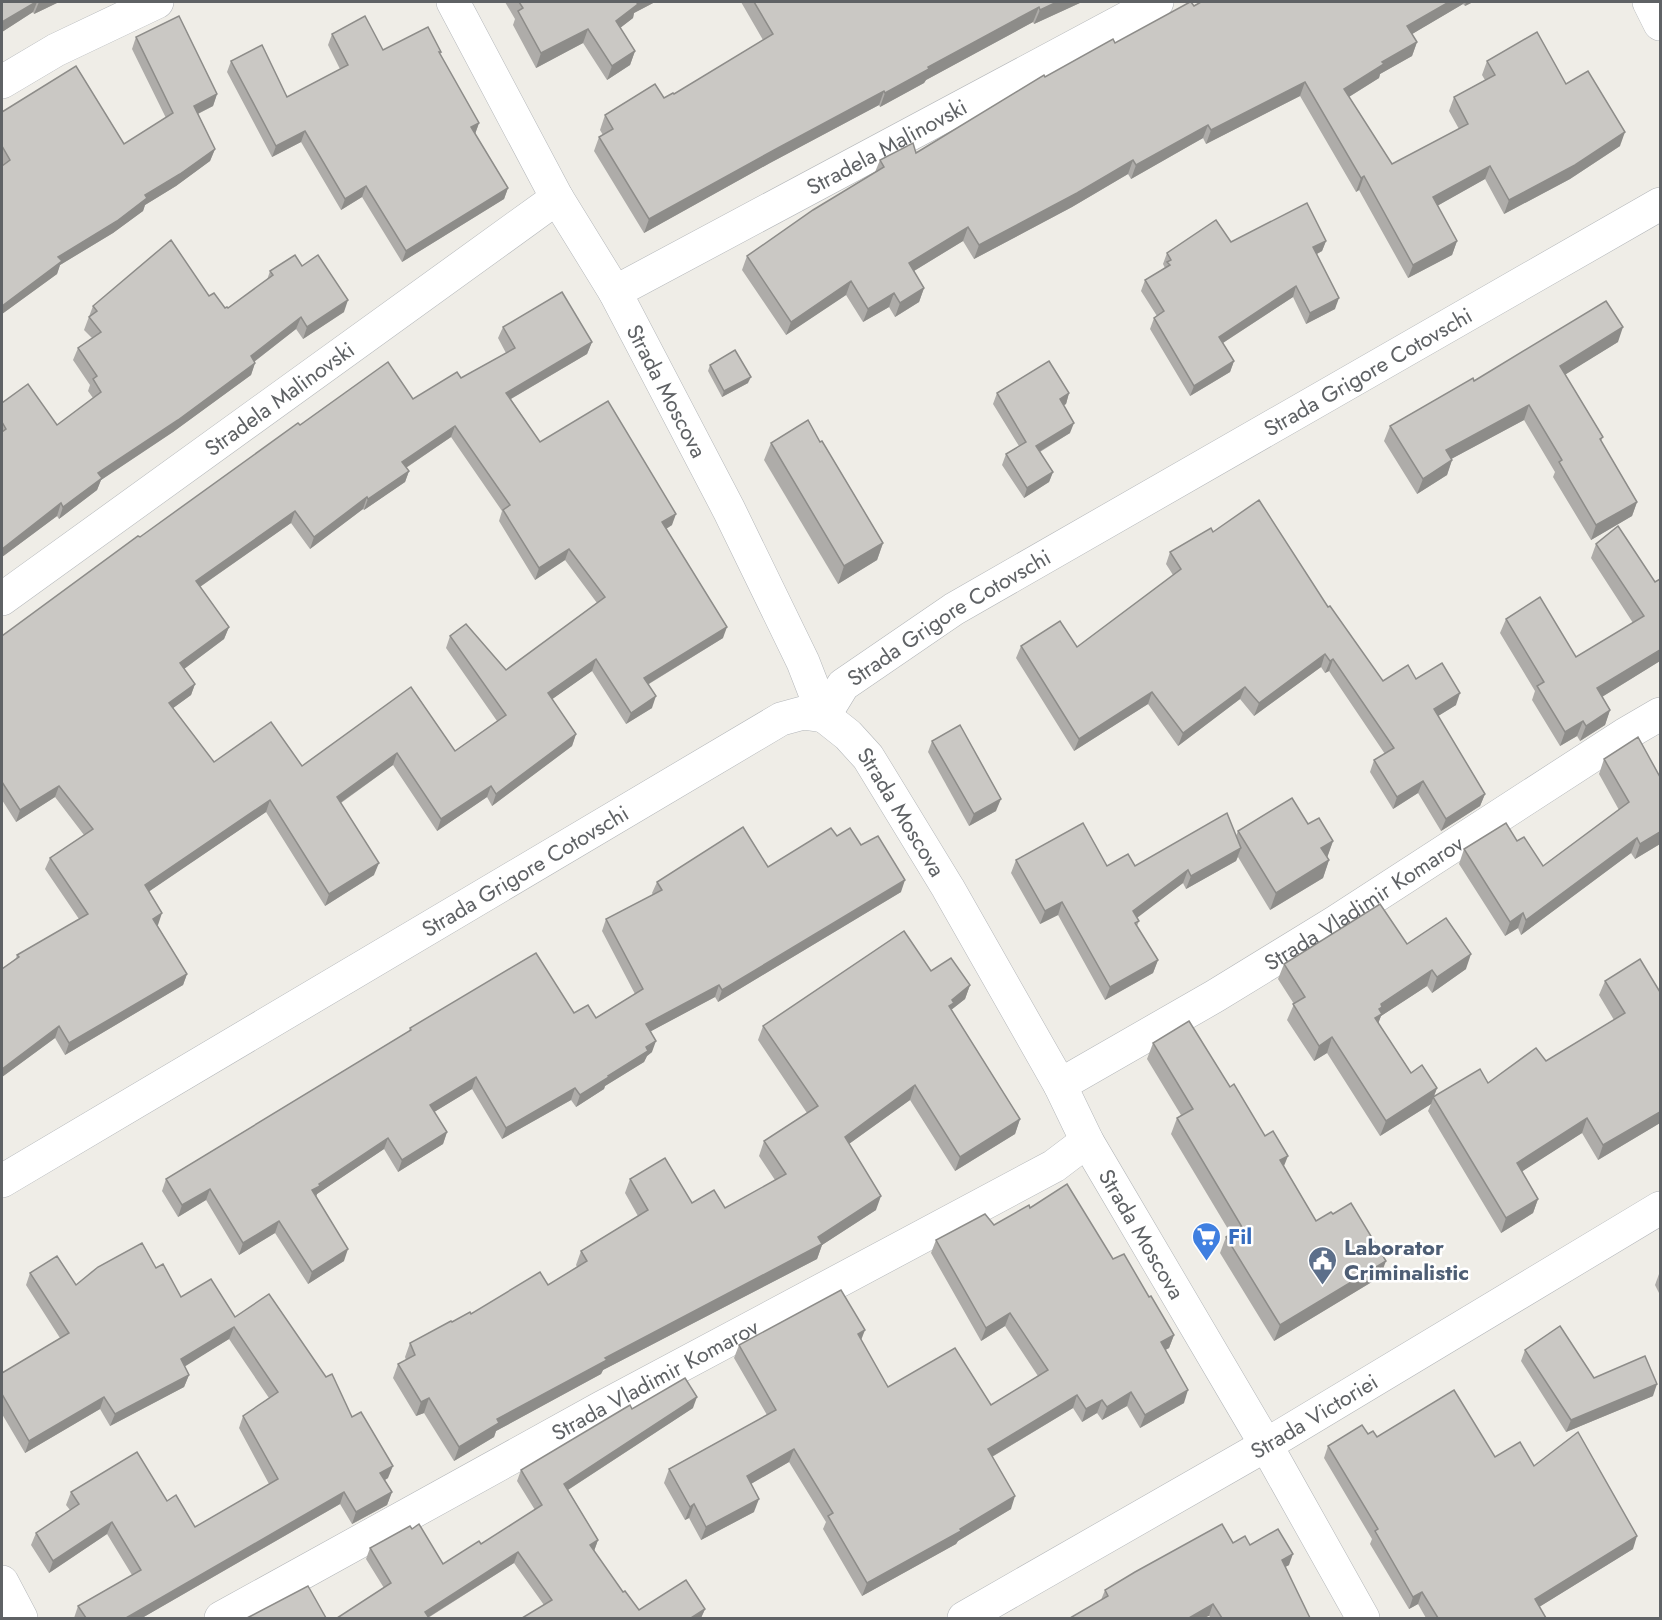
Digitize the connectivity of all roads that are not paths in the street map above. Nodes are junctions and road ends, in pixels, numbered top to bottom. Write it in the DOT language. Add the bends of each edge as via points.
graph roads {
  1 [pos="157,2"];
  2 [pos="453,2"];
  3 [pos="1157,2"];
  4 [pos="1649,2"];
  5 [pos="1660,24"];
  6 [pos="2,82"];
  7 [pos="557,198"];
  8 [pos="1660,204"];
  9 [pos="615,292"];
  10 [pos="2,599"];
  11 [pos="1660,714"];
  12 [pos="824,716"];
  13 [pos="1060,1085"];
  14 [pos="1087,1141"];
  15 [pos="2,1181"];
  16 [pos="1660,1208"];
  17 [pos="1266,1445"];
  18 [pos="2,1582"];
  19 [pos="21,1618"];
  20 [pos="221,1618"];
  21 [pos="964,1618"];
  22 [pos="1363,1618"];
  1 -- 6 [label="street" via="56,50"];
  2 -- 7 [label="street, Strada Moscova"];
  3 -- 9 [label="street, Stradela Malinovski"];
  4 -- 5 [label="street"];
  7 -- 9 [label="street, Strada Moscova"];
  7 -- 10 [label="street, Stradela Malinovski"];
  8 -- 12 [label="street, Strada Grigore Cotovschi" via="954,609 843,685"];
  9 -- 12 [label="street, Strada Moscova" via="729,510 803,662"];
  11 -- 13 [label="street, Strada Vladimir Komarov" via="1334,923"];
  12 -- 13 [label="street, Strada Moscova" via="849,735 868,757"];
  12 -- 15 [label="street, Strada Grigore Cotovschi" via="803,713 782,719"];
  13 -- 14 [label="street, Strada Moscova"];
  14 -- 17 [label="street, Strada Moscova"];
  14 -- 20 [label="street, Strada Vladimir Komarov" via="1054,1166 601,1408"];
  16 -- 17 [label="street, Strada Victoriei"];
  17 -- 21 [label="street, Strada Victoriei"];
  17 -- 22 [label="street, Strada Moscova"];
  18 -- 19 [label="street"];
}
